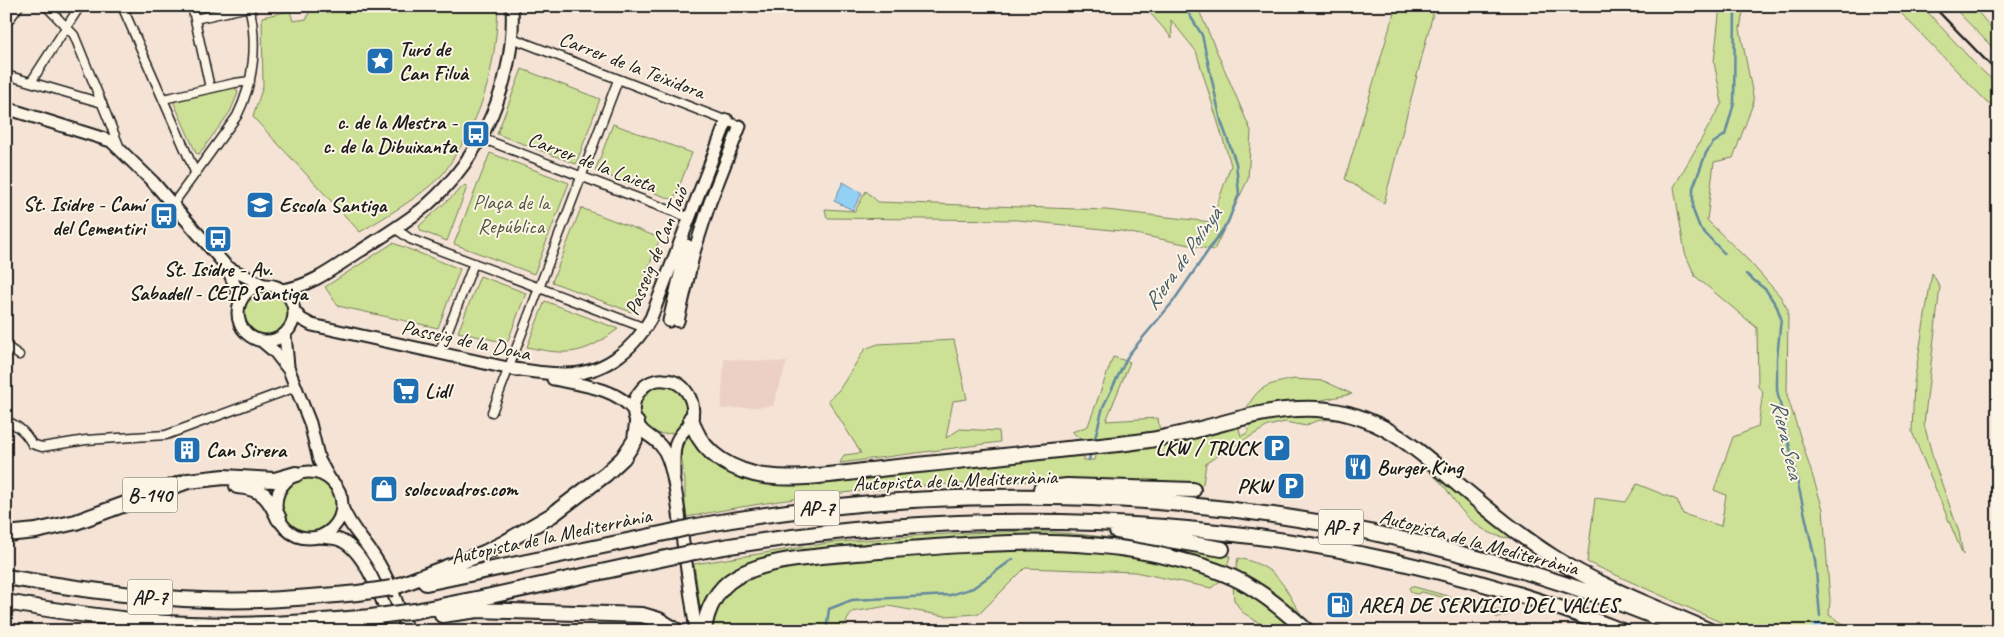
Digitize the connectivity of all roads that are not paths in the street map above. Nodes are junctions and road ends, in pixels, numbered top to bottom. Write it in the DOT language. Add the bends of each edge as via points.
graph roads {
  1 [pos="19,6"];
  2 [pos="46,6"];
  3 [pos="80,6"];
  4 [pos="122,6"];
  5 [pos="192,6"];
  6 [pos="249,6"];
  7 [pos="512,6"];
  8 [pos="195,19"];
  9 [pos="6,24"];
  10 [pos="67,27"];
  11 [pos="512,38"];
  12 [pos="6,78"];
  13 [pos="618,80"];
  14 [pos="250,81"];
  15 [pos="31,82"];
  16 [pos="210,88"];
  17 [pos="163,99"];
  18 [pos="102,103"];
  19 [pos="6,108"];
  20 [pos="725,125"];
  21 [pos="740,126"];
  22 [pos="481,138"];
  23 [pos="120,148"];
  24 [pos="194,172"];
  25 [pos="582,177"];
  26 [pos="173,204"];
  27 [pos="690,218"];
  28 [pos="396,228"];
  29 [pos="474,263"];
  30 [pos="227,267"];
  31 [pos="312,282"];
  32 [pos="263,285"];
  33 [pos="539,288"];
  34 [pos="282,290"];
  35 [pos="241,300"];
  36 [pos="294,309"];
  37 [pos="312,325"];
  38 [pos="645,328"];
  39 [pos="287,332"];
  40 [pos="264,342"];
  41 [pos="6,346"];
  42 [pos="439,353"];
  43 [pos="19,355"];
  44 [pos="509,368"];
  45 [pos="289,370"];
  46 [pos="296,387"];
  47 [pos="643,387"];
  48 [pos="610,392"];
  49 [pos="492,412"];
  50 [pos="635,417"];
  51 [pos="691,418"];
  52 [pos="6,421"];
  53 [pos="681,434"];
  54 [pos="652,437"];
  55 [pos="314,439"];
  56 [pos="299,473"];
  57 [pos="674,477"];
  58 [pos="329,478"];
  59 [pos="1193,490"];
  60 [pos="981,496"];
  61 [pos="342,506"];
  62 [pos="279,520"];
  63 [pos="1065,521"];
  64 [pos="6,534"];
  65 [pos="319,537"];
  66 [pos="6,539"];
  67 [pos="1222,549"];
  68 [pos="6,577"];
  69 [pos="401,586"];
  70 [pos="6,602"];
  71 [pos="419,610"];
  72 [pos="394,631"];
  73 [pos="407,631"];
  74 [pos="677,631"];
  75 [pos="696,631"];
  76 [pos="704,631"];
  77 [pos="1307,631"];
  78 [pos="1622,631"];
  79 [pos="1687,631"];
  80 [pos="1710,631"];
  1 -- 9 [label="street"];
  2 -- 10 [label="street"];
  3 -- 10 [label="street"];
  4 -- 17 [label="street"];
  5 -- 8 [label="street"];
  6 -- 8 [label="street"];
  6 -- 14 [label="street" via="254,40"];
  7 -- 11 [label="main road"];
  8 -- 16 [label="street"];
  10 -- 15 [label="street"];
  10 -- 18 [label="street" via="74,35"];
  11 -- 13 [label="street, Carrer de la Teixidora"];
  11 -- 22 [label="main road" via="502,87"];
  12 -- 15 [label="street"];
  13 -- 20 [label="street, Carrer de la Teixidora"];
  13 -- 25 [label="street"];
  14 -- 16 [label="street"];
  14 -- 24 [label="street" via="237,116"];
  15 -- 18 [label="street"];
  16 -- 17 [label="street"];
  17 -- 24 [label="street"];
  18 -- 23 [label="street"];
  19 -- 23 [label="main road" via="105,138"];
  20 -- 21 [label="street, Carrer de la Teixidora"];
  20 -- 21 [label="main road, Passeig de Can Taió" via="724,140 689,235 674,321 710,202"];
  20 -- 27 [label="main road, Passeig de Can Taió"];
  22 -- 25 [label="street, Carrer de la Laieta"];
  22 -- 28 [label="main road" via="449,183 427,205"];
  23 -- 26 [label="main road"];
  24 -- 26 [label="street"];
  25 -- 27 [label="street, Carrer de la Laieta"];
  25 -- 33 [label="street"];
  26 -- 30 [label="main road"];
  27 -- 38 [label="main road, Passeig de Can Taió"];
  28 -- 29 [label="street" via="410,239"];
  28 -- 31 [label="main road"];
  29 -- 33 [label="street"];
  29 -- 42 [label="street"];
  30 -- 32 [label="main road"];
  30 -- 35 [label="main road"];
  31 -- 34 [label="main road"];
  31 -- 36 [label="main road"];
  32 -- 34 [label="main road"];
  32 -- 35 [label="main road" via="252,289"];
  33 -- 38 [label="street"];
  33 -- 44 [label="street"];
  34 -- 36 [label="main road"];
  35 -- 40 [label="main road" via="238,316 242,328 251,337"];
  36 -- 37 [label="main road, Passeig de la Dona" via="301,320"];
  36 -- 39 [label="main road"];
  37 -- 39 [label="main road, Passeig de la Dona"];
  37 -- 42 [label="main road, Passeig de la Dona"];
  38 -- 44 [label="main road, Passeig de Can Taió" via="628,350 586,372 564,374"];
  39 -- 40 [label="main road" via="273,341"];
  39 -- 45 [label="main road"];
  40 -- 45 [label="main road"];
  41 -- 43 [label="street"];
  42 -- 44 [label="main road, Passeig de la Dona"];
  44 -- 48 [label="main road, Passeig de la Dona"];
  44 -- 49 [label="street"];
  45 -- 46 [label="main road"];
  46 -- 52 [label="street" via="155,437 86,440 42,447 32,444 23,430"];
  46 -- 55 [label="main road"];
  47 -- 48 [label="main road, Passeig de la Dona"];
  47 -- 50 [label="main road" via="636,396"];
  47 -- 51 [label="main road" via="664,380 682,386 692,402"];
  48 -- 50 [label="main road, Passeig de la Dona" via="622,398"];
  50 -- 54 [label="main road" via="644,432"];
  50 -- 69 [label="highway" via="635,440 624,458 568,504 497,546"];
  51 -- 53 [label="main road"];
  51 -- 80 [label="highway" via="697,435 715,456 746,471 796,477 1159,438 1284,410 1312,408 1345,413 1374,422 1410,444 1500,519 1553,557 1616,590"];
  53 -- 54 [label="main road" via="666,439"];
  53 -- 57 [label="main road" via="675,447"];
  54 -- 57 [label="main road" via="666,454"];
  55 -- 56 [label="main road" via="310,462"];
  55 -- 58 [label="main road" via="319,460"];
  56 -- 58 [label="main road" via="315,472"];
  56 -- 62 [label="main road" via="279,492 276,505"];
  56 -- 64 [label="highway, B-140" via="275,480 224,477 188,482 76,522"];
  57 -- 75 [label="main road"];
  58 -- 61 [label="main road" via="339,491"];
  59 -- 60 [label="highway" via="1067,486"];
  60 -- 69 [label="highway, Autopista de la Mediterrània / AP-7, bridge" via="831,506 692,527"];
  60 -- 79 [label="highway, Autopista de la Mediterrània / AP-7" via="1148,500 1261,513 1353,529 1516,569"];
  61 -- 65 [label="main road" via="338,522 331,531"];
  61 -- 73 [label="main road" via="349,522 380,564"];
  62 -- 65 [label="main road" via="293,534"];
  62 -- 66 [label="highway" via="272,502 256,490 209,486 176,493 76,526"];
  63 -- 67 [label="highway"];
  63 -- 71 [label="highway, Autopista de la Mediterrània / AP-7, bridge" via="877,527 766,540"];
  63 -- 78 [label="highway, Autopista de la Mediterrània / AP-7" via="1234,533 1343,551 1507,592"];
  65 -- 72 [label="main road" via="341,540 355,553 375,587"];
  68 -- 69 [label="highway, Autopista de la Mediterrània / AP-7, bridge" via="110,593 185,599 259,600 358,593"];
  70 -- 71 [label="highway, Autopista de la Mediterrània / AP-7, bridge" via="83,615 156,622 269,624 372,617"];
  71 -- 74 [label="highway" via="437,615 478,610 642,615 659,620"];
  76 -- 77 [label="highway" via="709,610 726,584 776,562 843,554 1021,542 1066,542 1138,550 1182,560 1229,576 1258,591"];
}
